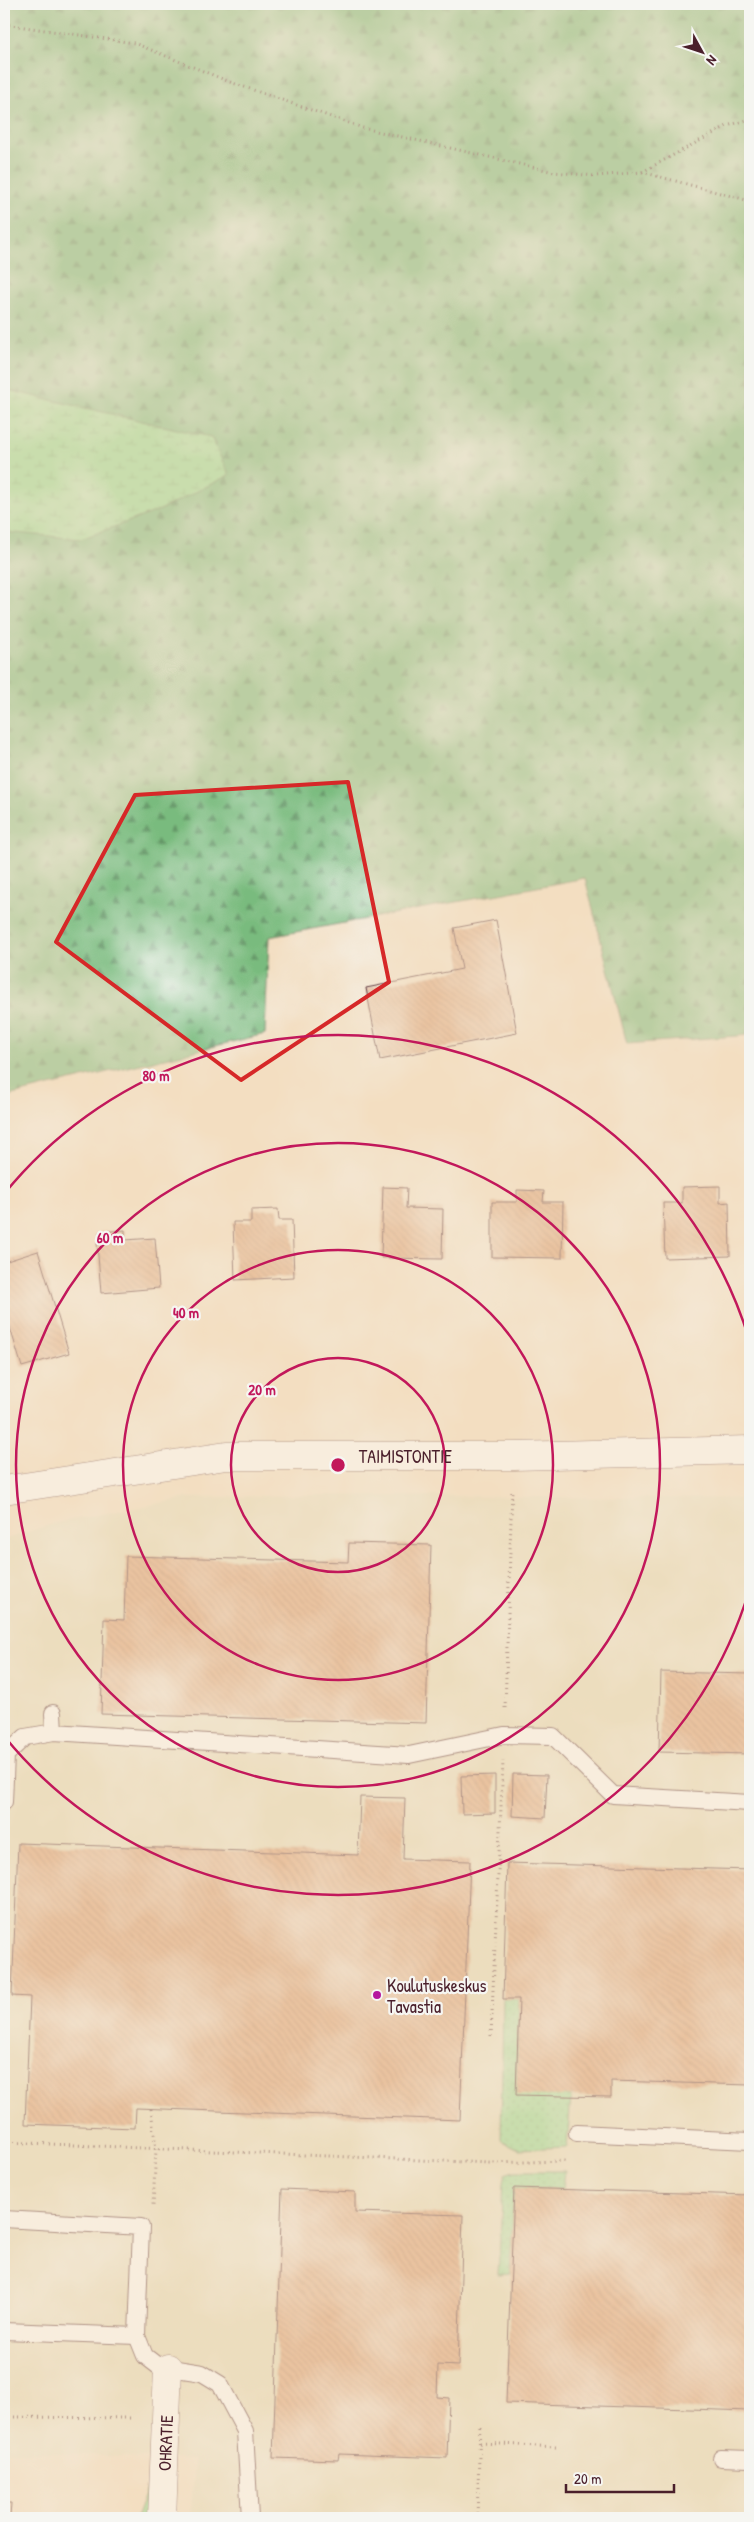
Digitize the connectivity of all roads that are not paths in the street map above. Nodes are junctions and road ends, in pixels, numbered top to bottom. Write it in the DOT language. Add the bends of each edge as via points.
graph roads {
  1 [pos="750,1450"];
  2 [pos="4,1490"];
  3 [pos="53,1713"];
  4 [pos="54,1732"];
  5 [pos="4,1802"];
  6 [pos="750,1803"];
  7 [pos="577,2133"];
  8 [pos="750,2141"];
  9 [pos="4,2220"];
  10 [pos="4,2331"];
  11 [pos="137,2336"];
  12 [pos="168,2368"];
  13 [pos="721,2458"];
  14 [pos="750,2459"];
  15 [pos="162,2518"];
  16 [pos="250,2518"];
  1 -- 2 [label="street, TAIMISTONTIE" via="504,1456 226,1456"];
  3 -- 4 [label="lane"];
  4 -- 5 [label="lane" via="25,1737 6,1756"];
  4 -- 6 [label="lane" via="409,1755 504,1735 553,1736 613,1795"];
  7 -- 8 [label="lane"];
  9 -- 11 [label="lane" via="141,2227"];
  10 -- 11 [label="lane"];
  11 -- 12 [label="lane" via="145,2356 158,2366"];
  12 -- 15 [label="street, OHRATIE"];
  12 -- 16 [label="lane" via="202,2372 220,2384 245,2431"];
  13 -- 14 [label="lane"];
}
